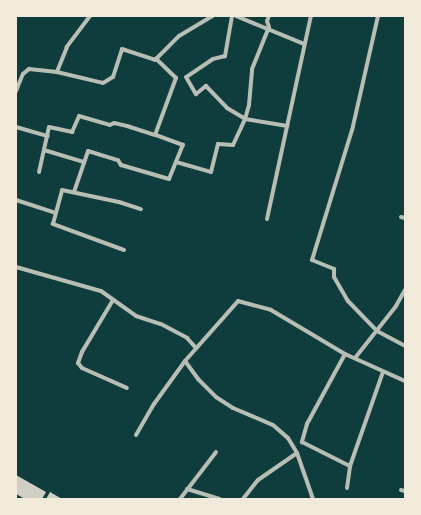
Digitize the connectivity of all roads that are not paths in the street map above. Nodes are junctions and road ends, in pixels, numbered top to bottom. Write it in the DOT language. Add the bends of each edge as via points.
graph roads {
  1 [pos="90,16"];
  2 [pos="212,16"];
  3 [pos="232,16"];
  4 [pos="236,16"];
  5 [pos="269,16"];
  6 [pos="311,16"];
  7 [pos="378,16"];
  8 [pos="269,27"];
  9 [pos="304,44"];
  10 [pos="156,59"];
  11 [pos="57,72"];
  12 [pos="16,91"];
  13 [pos="245,119"];
  14 [pos="287,126"];
  15 [pos="16,127"];
  16 [pos="155,135"];
  17 [pos="48,136"];
  18 [pos="44,150"];
  19 [pos="84,162"];
  20 [pos="176,162"];
  21 [pos="39,172"];
  22 [pos="74,192"];
  23 [pos="16,200"];
  24 [pos="141,209"];
  25 [pos="54,212"];
  26 [pos="267,219"];
  27 [pos="124,250"];
  28 [pos="16,267"];
  29 [pos="405,290"];
  30 [pos="113,300"];
  31 [pos="377,331"];
  32 [pos="405,346"];
  33 [pos="196,348"];
  34 [pos="345,354"];
  35 [pos="355,358"];
  36 [pos="185,360"];
  37 [pos="382,372"];
  38 [pos="405,381"];
  39 [pos="127,388"];
  40 [pos="136,435"];
  41 [pos="216,452"];
  42 [pos="297,454"];
  43 [pos="350,466"];
  44 [pos="347,488"];
  45 [pos="187,489"];
  46 [pos="180,499"];
  47 [pos="218,499"];
  48 [pos="243,499"];
  49 [pos="313,499"];
  1 -- 11 [label="street" via="67,47"];
  2 -- 10 [label="street" via="179,36"];
  3 -- 13 [label="street" via="225,56 213,59 186,77 196,94 206,86 227,108"];
  4 -- 8 [label="street"];
  5 -- 8 [label="street"];
  6 -- 9 [label="street"];
  7 -- 31 [label="street" via="352,130 312,260 334,269 334,277 348,301"];
  8 -- 9 [label="street"];
  8 -- 13 [label="street" via="252,69 249,105"];
  9 -- 14 [label="street"];
  10 -- 11 [label="street" via="122,49 113,77 103,83"];
  10 -- 16 [label="street" via="176,78"];
  11 -- 12 [label="street" via="29,69"];
  13 -- 14 [label="street"];
  13 -- 20 [label="street" via="233,145 218,144 211,172"];
  14 -- 26 [label="street"];
  15 -- 17 [label="street"];
  16 -- 17 [label="street" via="115,123 110,125 81,115 72,132 50,126"];
  16 -- 20 [label="street" via="183,145"];
  17 -- 18 [label="street"];
  18 -- 19 [label="street"];
  18 -- 21 [label="street"];
  19 -- 20 [label="street" via="87,152 90,151 167,180"];
  19 -- 22 [label="street"];
  22 -- 24 [label="street"];
  22 -- 25 [label="street" via="63,189"];
  23 -- 25 [label="street"];
  25 -- 27 [label="street" via="54,224"];
  28 -- 30 [label="street" via="101,291"];
  29 -- 31 [label="street"];
  30 -- 33 [label="street" via="136,316 187,338"];
  30 -- 39 [label="street" via="78,363 82,368"];
  31 -- 32 [label="street"];
  31 -- 35 [label="street"];
  33 -- 34 [label="street" via="235,302 242,301 271,310"];
  33 -- 36 [label="street"];
  34 -- 35 [label="street"];
  34 -- 43 [label="street" via="307,424 302,442"];
  35 -- 37 [label="street"];
  36 -- 40 [label="street"];
  36 -- 42 [label="street" via="198,379 216,397 232,408 273,425 288,438"];
  37 -- 38 [label="street"];
  37 -- 43 [label="street"];
  41 -- 45 [label="street"];
  42 -- 48 [label="street" via="258,480"];
  42 -- 49 [label="street"];
  43 -- 44 [label="street"];
  45 -- 46 [label="street"];
  45 -- 47 [label="street"];
}
